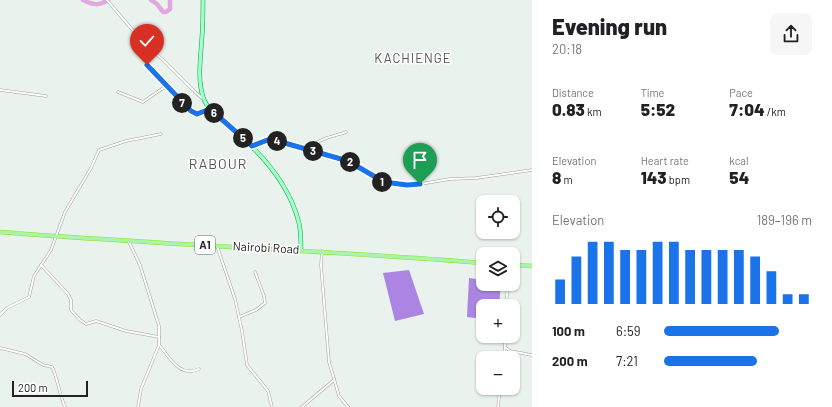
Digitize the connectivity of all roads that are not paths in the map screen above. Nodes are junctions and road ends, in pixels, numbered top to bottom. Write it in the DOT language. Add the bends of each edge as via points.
graph roads {
  1 [pos="107,0"];
  2 [pos="203,0"];
  3 [pos="147,65"];
  4 [pos="166,86"];
  5 [pos="0,90"];
  6 [pos="118,92"];
  7 [pos="46,96"];
  8 [pos="203,98"];
  9 [pos="210,109"];
  10 [pos="346,132"];
  11 [pos="161,134"];
  12 [pos="252,146"];
  13 [pos="309,150"];
  14 [pos="532,170"];
  15 [pos="0,232"];
  16 [pos="56,237"];
  17 [pos="128,240"];
  18 [pos="216,245"];
  19 [pos="301,250"];
  20 [pos="322,251"];
  21 [pos="476,262"];
  22 [pos="41,265"];
  23 [pos="520,265"];
  24 [pos="532,266"];
  25 [pos="255,272"];
  26 [pos="0,315"];
  27 [pos="239,317"];
  28 [pos="159,337"];
  29 [pos="505,343"];
  30 [pos="159,345"];
  31 [pos="505,347"];
  32 [pos="0,348"];
  33 [pos="504,351"];
  34 [pos="532,355"];
  35 [pos="199,369"];
  36 [pos="334,380"];
  37 [pos="499,395"];
  38 [pos="65,407"];
  39 [pos="138,407"];
  40 [pos="272,407"];
  41 [pos="302,407"];
  42 [pos="348,407"];
  43 [pos="498,407"];
  1 -- 8 [label="street" via="141,40"];
  2 -- 8 [label="main road" via="200,61"];
  3 -- 4 [label="street"];
  4 -- 6 [label="street" via="144,102"];
  4 -- 9 [label="street" via="191,111 197,114"];
  5 -- 7 [label="street"];
  8 -- 9 [label="main road"];
  9 -- 12 [label="main road"];
  10 -- 13 [label="street" via="325,138"];
  11 -- 16 [label="street" via="99,150 65,212"];
  12 -- 13 [label="street" via="270,139"];
  12 -- 19 [label="main road" via="276,174 287,194 299,225"];
  13 -- 14 [label="street" via="348,161 384,182 407,185"];
  15 -- 16 [label="highway, Nairobi Road / A1"];
  16 -- 17 [label="highway, Nairobi Road / A1"];
  16 -- 22 [label="street"];
  17 -- 18 [label="highway, Nairobi Road / A1"];
  17 -- 28 [label="street" via="140,265"];
  18 -- 19 [label="highway, Nairobi Road / A1"];
  18 -- 27 [label="street"];
  19 -- 20 [label="highway, Nairobi Road / A1"];
  20 -- 21 [label="highway, Nairobi Road / A1"];
  20 -- 36 [label="street" via="329,362"];
  22 -- 26 [label="street" via="34,276 29,297 7,308"];
  22 -- 28 [label="street" via="68,294 71,310 86,324 96,321 126,331"];
  23 -- 24 [label="highway"];
  25 -- 27 [label="street" via="265,303"];
  27 -- 40 [label="street" via="247,365 268,390"];
  28 -- 30 [label="street"];
  29 -- 31 [label="street"];
  30 -- 35 [label="street" via="175,364 186,372"];
  30 -- 39 [label="street" via="141,389"];
  31 -- 33 [label="street"];
  31 -- 34 [label="street" via="510,351"];
  32 -- 38 [label="street" via="26,354 52,367"];
  36 -- 41 [label="street"];
  36 -- 42 [label="street" via="339,396"];
  37 -- 43 [label="street"];
}
